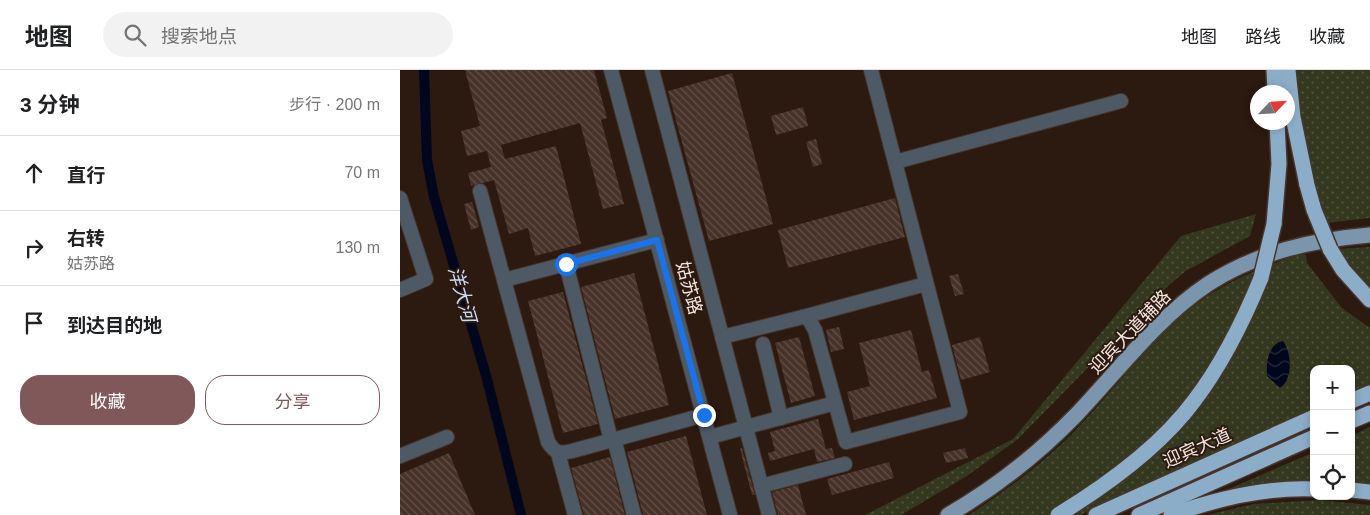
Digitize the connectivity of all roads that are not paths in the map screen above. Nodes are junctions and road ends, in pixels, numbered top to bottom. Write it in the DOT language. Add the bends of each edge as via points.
graph roads {
  1 [pos="611,70"];
  2 [pos="652,70"];
  3 [pos="871,70"];
  4 [pos="1274,70"];
  5 [pos="1288,70"];
  6 [pos="1275,85"];
  7 [pos="1121,101"];
  8 [pos="1277,130"];
  9 [pos="894,162"];
  10 [pos="480,190"];
  11 [pos="400,198"];
  12 [pos="1370,235"];
  13 [pos="657,240"];
  14 [pos="566,264"];
  15 [pos="504,280"];
  16 [pos="926,284"];
  17 [pos="400,290"];
  18 [pos="1370,300"];
  19 [pos="802,316"];
  20 [pos="722,336"];
  21 [pos="763,344"];
  22 [pos="1370,393"];
  23 [pos="1355,399"];
  24 [pos="835,403"];
  25 [pos="1370,414"];
  26 [pos="704,415"];
  27 [pos="781,418"];
  28 [pos="1310,420"];
  29 [pos="1355,420"];
  30 [pos="746,428"];
  31 [pos="447,437"];
  32 [pos="710,437"];
  33 [pos="1310,439"];
  34 [pos="613,440"];
  35 [pos="558,453"];
  36 [pos="400,456"];
  37 [pos="845,464"];
  38 [pos="761,486"];
  39 [pos="1310,488"];
  40 [pos="1355,490"];
  41 [pos="1370,492"];
  42 [pos="575,515"];
  43 [pos="634,515"];
  44 [pos="730,515"];
  45 [pos="769,515"];
  46 [pos="948,515"];
  47 [pos="1058,515"];
  48 [pos="1096,515"];
  49 [pos="1139,515"];
  50 [pos="1171,515"];
  1 -- 13 [label="street, 姑苏路"];
  2 -- 20 [label="street"];
  3 -- 9 [label="street"];
  4 -- 6 [label="highway"];
  5 -- 18 [label="highway, bridge" via="1293,117 1314,210 1330,249 1343,270"];
  7 -- 9 [label="street"];
  8 -- 47 [label="highway, bridge" via="1279,164 1274,224 1261,278 1242,325 1194,402 1164,434 1138,458"];
  9 -- 16 [label="street"];
  10 -- 15 [label="street"];
  11 -- 17 [label="street" via="426,279"];
  12 -- 46 [label="main road, 迎宾大道辅路" via="1318,240 1289,248 1262,257 1208,284 1164,320 1031,457 992,488"];
  13 -- 14 [label="street"];
  13 -- 26 [label="street, 姑苏路"];
  14 -- 15 [label="street"];
  14 -- 34 [label="street"];
  15 -- 35 [label="street" via="548,442"];
  16 -- 19 [label="street"];
  16 -- 24 [label="street" via="960,412 846,442"];
  19 -- 20 [label="street"];
  19 -- 24 [label="street" via="808,318 816,330"];
  20 -- 30 [label="street"];
  21 -- 27 [label="street"];
  22 -- 23 [label="highway"];
  24 -- 27 [label="street"];
  25 -- 29 [label="highway"];
  26 -- 32 [label="street, 姑苏路"];
  26 -- 34 [label="street"];
  27 -- 30 [label="street"];
  28 -- 48 [label="highway, 迎宾大道"];
  30 -- 32 [label="street"];
  30 -- 38 [label="street"];
  31 -- 36 [label="street"];
  32 -- 44 [label="street, 姑苏路"];
  33 -- 49 [label="highway, 迎宾大道"];
  34 -- 35 [label="street"];
  34 -- 43 [label="street"];
  35 -- 42 [label="street"];
  37 -- 38 [label="street"];
  38 -- 45 [label="street"];
  39 -- 50 [label="highway" via="1239,495"];
  40 -- 41 [label="highway"];
}
